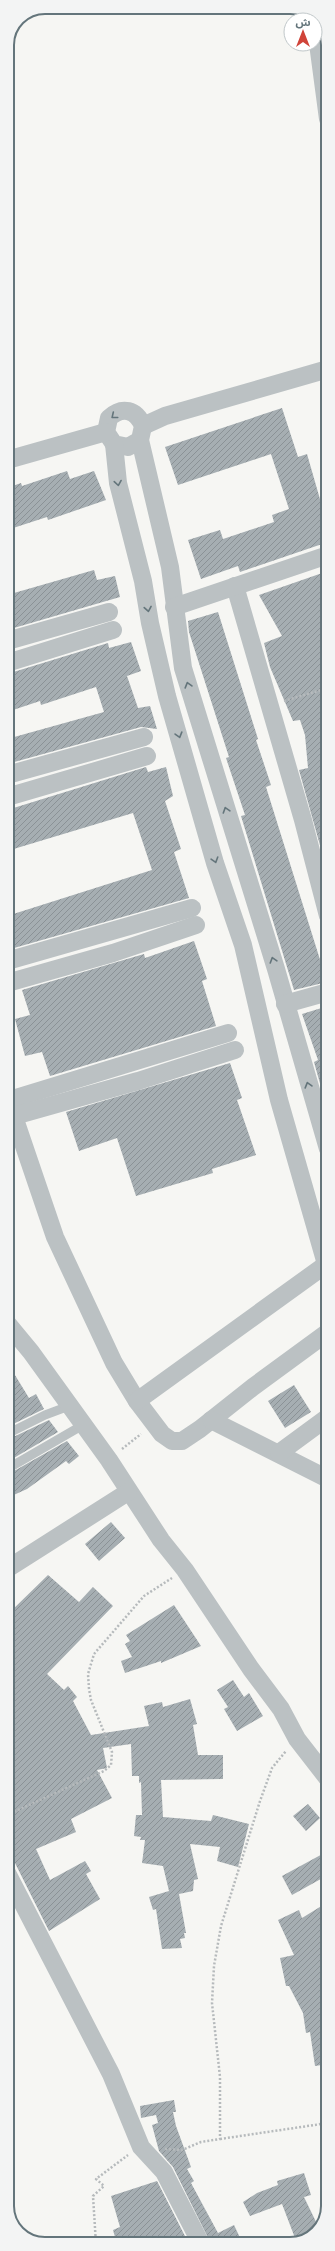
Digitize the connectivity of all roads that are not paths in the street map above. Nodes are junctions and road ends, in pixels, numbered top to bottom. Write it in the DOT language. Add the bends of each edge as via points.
graph roads {
  1 [pos="321,371"];
  2 [pos="141,433"];
  3 [pos="110,438"];
  4 [pos="14,459"];
  5 [pos="321,557"];
  6 [pos="235,586"];
  7 [pos="174,607"];
  8 [pos="109,612"];
  9 [pos="113,630"];
  10 [pos="14,639"];
  11 [pos="14,640"];
  12 [pos="26,658"];
  13 [pos="14,661"];
  14 [pos="144,737"];
  15 [pos="147,756"];
  16 [pos="49,763"];
  17 [pos="14,773"];
  18 [pos="56,784"];
  19 [pos="14,795"];
  20 [pos="321,891"];
  21 [pos="192,908"];
  22 [pos="196,925"];
  23 [pos="106,933"];
  24 [pos="113,953"];
  25 [pos="14,959"];
  26 [pos="14,981"];
  27 [pos="321,994"];
  28 [pos="285,1004"];
  29 [pos="228,1033"];
  30 [pos="235,1050"];
  31 [pos="132,1063"];
  32 [pos="138,1081"];
  33 [pos="14,1103"];
  34 [pos="14,1103"];
  35 [pos="14,1116"];
  36 [pos="321,1125"];
  37 [pos="321,1244"];
  38 [pos="321,1268"];
  39 [pos="14,1331"];
  40 [pos="321,1337"];
  41 [pos="136,1401"];
  42 [pos="69,1406"];
  43 [pos="211,1420"];
  44 [pos="321,1422"];
  45 [pos="83,1425"];
  46 [pos="14,1430"];
  47 [pos="279,1453"];
  48 [pos="14,1465"];
  49 [pos="321,1475"];
  50 [pos="128,1492"];
  51 [pos="14,1565"];
  52 [pos="321,1770"];
  53 [pos="14,1887"];
  54 [pos="197,2237"];
  1 -- 2 [label="street" via="165,416"];
  2 -- 3 [label="street" via="128,447"];
  2 -- 3 [label="street, one-way" via="135,414 121,410 109,418"];
  2 -- 7 [label="street" via="170,567"];
  3 -- 4 [label="street"];
  3 -- 37 [label="street, one-way" via="120,497 143,581 167,696 216,863 244,945 279,1100"];
  5 -- 6 [label="street"];
  6 -- 7 [label="street"];
  6 -- 20 [label="street"];
  28 -- 7 [label="street, one-way" via="183,668"];
  8 -- 10 [label="street"];
  9 -- 12 [label="street"];
  11 -- 12 [label="street"];
  12 -- 13 [label="street"];
  14 -- 16 [label="street"];
  15 -- 18 [label="street"];
  16 -- 17 [label="street"];
  16 -- 18 [label="street"];
  18 -- 19 [label="street"];
  21 -- 23 [label="street"];
  22 -- 24 [label="street"];
  23 -- 24 [label="street"];
  23 -- 25 [label="street"];
  24 -- 26 [label="street"];
  27 -- 28 [label="street"];
  36 -- 28 [label="street, one-way"];
  29 -- 31 [label="street"];
  30 -- 32 [label="street"];
  31 -- 32 [label="street"];
  31 -- 33 [label="street"];
  32 -- 34 [label="street"];
  35 -- 41 [label="street" via="55,1237 114,1363"];
  38 -- 41 [label="street"];
  39 -- 42 [label="street"];
  40 -- 43 [label="street"];
  41 -- 43 [label="street" via="162,1434 172,1441 182,1441"];
  42 -- 45 [label="street"];
  42 -- 46 [label="lane"];
  43 -- 47 [label="street"];
  44 -- 47 [label="street"];
  45 -- 48 [label="lane"];
  45 -- 50 [label="street" via="109,1460"];
  47 -- 49 [label="street"];
  50 -- 51 [label="street"];
  50 -- 52 [label="street" via="185,1570 281,1709 297,1739"];
  53 -- 54 [label="street" via="111,2074 141,2147 164,2172"];
}
